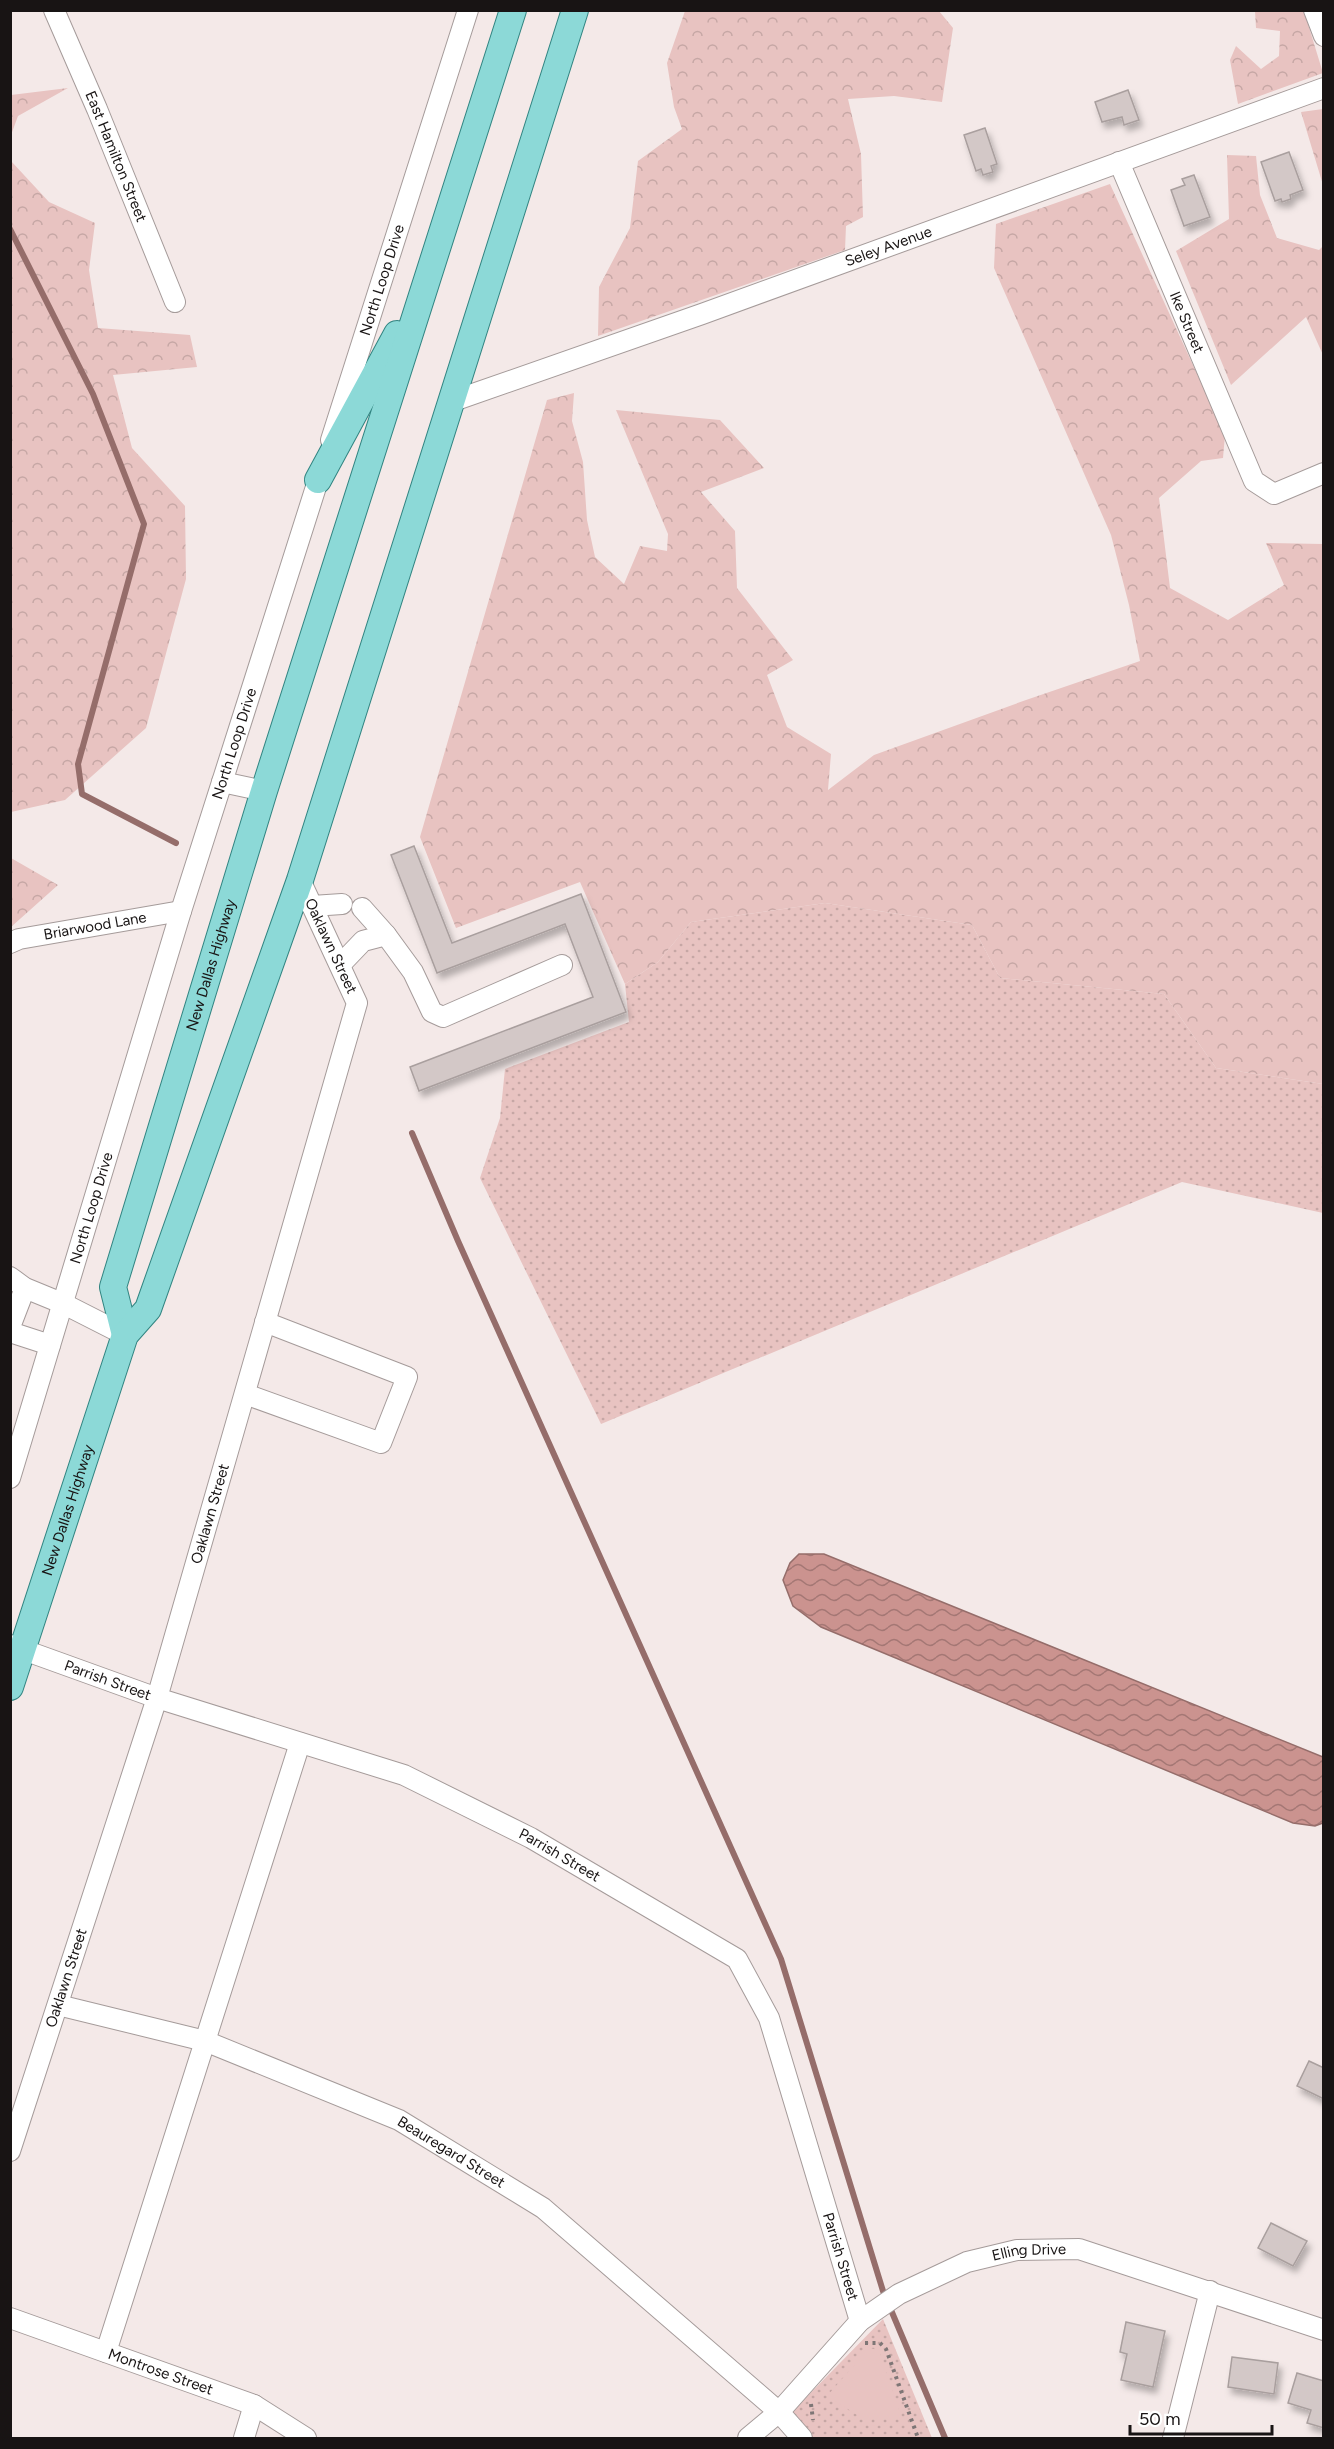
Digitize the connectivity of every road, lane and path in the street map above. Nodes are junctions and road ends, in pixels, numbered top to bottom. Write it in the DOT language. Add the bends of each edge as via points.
graph roads {
  1 [pos="54,10"];
  2 [pos="468,10"];
  3 [pos="513,10"];
  4 [pos="575,10"];
  5 [pos="1314,10"];
  6 [pos="1323,36"];
  7 [pos="1323,88"];
  8 [pos="1119,162"];
  9 [pos="426,280"];
  10 [pos="176,302"];
  11 [pos="453,401"];
  12 [pos="1323,473"];
  13 [pos="318,480"];
  14 [pos="222,782"];
  15 [pos="264,791"];
  16 [pos="300,880"];
  17 [pos="342,904"];
  18 [pos="312,906"];
  19 [pos="362,908"];
  20 [pos="181,911"];
  21 [pos="386,935"];
  22 [pos="10,943"];
  23 [pos="340,965"];
  24 [pos="562,965"];
  25 [pos="18,1282"];
  26 [pos="64,1304"];
  27 [pos="265,1322"];
  28 [pos="10,1327"];
  29 [pos="10,1332"];
  30 [pos="126,1335"];
  31 [pos="50,1345"];
  32 [pos="245,1394"];
  33 [pos="16,1446"];
  34 [pos="10,1478"];
  35 [pos="16,1647"];
  36 [pos="10,1687"];
  37 [pos="157,1698"];
  38 [pos="300,1743"];
  39 [pos="58,2005"];
  40 [pos="206,2041"];
  41 [pos="10,2151"];
  42 [pos="1210,2291"];
  43 [pos="10,2318"];
  44 [pos="865,2318"];
  45 [pos="1323,2330"];
  46 [pos="857,2350"];
  47 [pos="106,2352"];
  48 [pos="812,2399"];
  49 [pos="254,2405"];
  50 [pos="779,2412"];
  51 [pos="810,2434"];
  52 [pos="244,2439"];
  53 [pos="306,2439"];
  54 [pos="748,2439"];
  55 [pos="918,2439"];
  56 [pos="1173,2439"];
  1 -- 10 [label="street, East Hamilton Street"];
  2 -- 13 [label="street, North Loop Drive"];
  3 -- 9 [label="main road"];
  4 -- 11 [label="main road"];
  5 -- 6 [label="street"];
  7 -- 8 [label="street, Seley Avenue"];
  8 -- 11 [label="street, Seley Avenue"];
  8 -- 12 [label="street, Ike Street" via="1254,481 1274,494"];
  9 -- 13 [label="main road"];
  9 -- 15 [label="main road, New Dallas Highway"];
  11 -- 16 [label="main road"];
  13 -- 14 [label="street, North Loop Drive"];
  14 -- 15 [label="street"];
  14 -- 20 [label="street, North Loop Drive"];
  15 -- 30 [label="main road, New Dallas Highway" via="113,1287"];
  16 -- 18 [label="street, Oaklawn Street"];
  16 -- 30 [label="main road, New Dallas Highway" via="148,1309"];
  17 -- 18 [label="street"];
  18 -- 23 [label="street, Oaklawn Street"];
  19 -- 21 [label="street"];
  20 -- 22 [label="street, Briarwood Lane"];
  20 -- 26 [label="street, North Loop Drive"];
  21 -- 23 [label="street" via="363,941"];
  21 -- 24 [label="street" via="413,972 432,1012 443,1017"];
  23 -- 27 [label="street, Oaklawn Street" via="357,1003"];
  25 -- 26 [label="street"];
  25 -- 28 [label="street"];
  26 -- 30 [label="street"];
  26 -- 31 [label="street, North Loop Drive"];
  27 -- 32 [label="street, Oaklawn Street"];
  27 -- 32 [label="street" via="407,1377 381,1443"];
  29 -- 31 [label="street"];
  30 -- 35 [label="main road, New Dallas Highway"];
  31 -- 33 [label="street, North Loop Drive"];
  32 -- 37 [label="street, Oaklawn Street"];
  33 -- 34 [label="street, North Loop Drive"];
  35 -- 36 [label="main road, New Dallas Highway"];
  35 -- 37 [label="street, Parrish Street"];
  37 -- 38 [label="street, Parrish Street"];
  37 -- 39 [label="street, Oaklawn Street"];
  38 -- 40 [label="street"];
  38 -- 44 [label="street, Parrish Street" via="415,1780 531,1838 737,1959 769,2018"];
  39 -- 40 [label="street, Beauregard Street"];
  39 -- 41 [label="street, Oaklawn Street"];
  40 -- 47 [label="street"];
  40 -- 50 [label="street, Beauregard Street" via="399,2120 543,2208"];
  42 -- 44 [label="street, Elling Drive" via="1079,2249 1017,2250 966,2262 899,2294"];
  42 -- 45 [label="street, Elling Drive"];
  42 -- 56 [label="street"];
  43 -- 47 [label="street, Montrose Street"];
  44 -- 50 [label="street, Elling Drive"];
  46 -- 55 [label="path" via="873,2342 886,2349"];
  47 -- 49 [label="street, Montrose Street"];
  48 -- 51 [label="path"];
  49 -- 52 [label="street"];
  49 -- 53 [label="street, Montrose Street"];
  50 -- 51 [label="street"];
  50 -- 54 [label="street, Elling Drive"];
}
